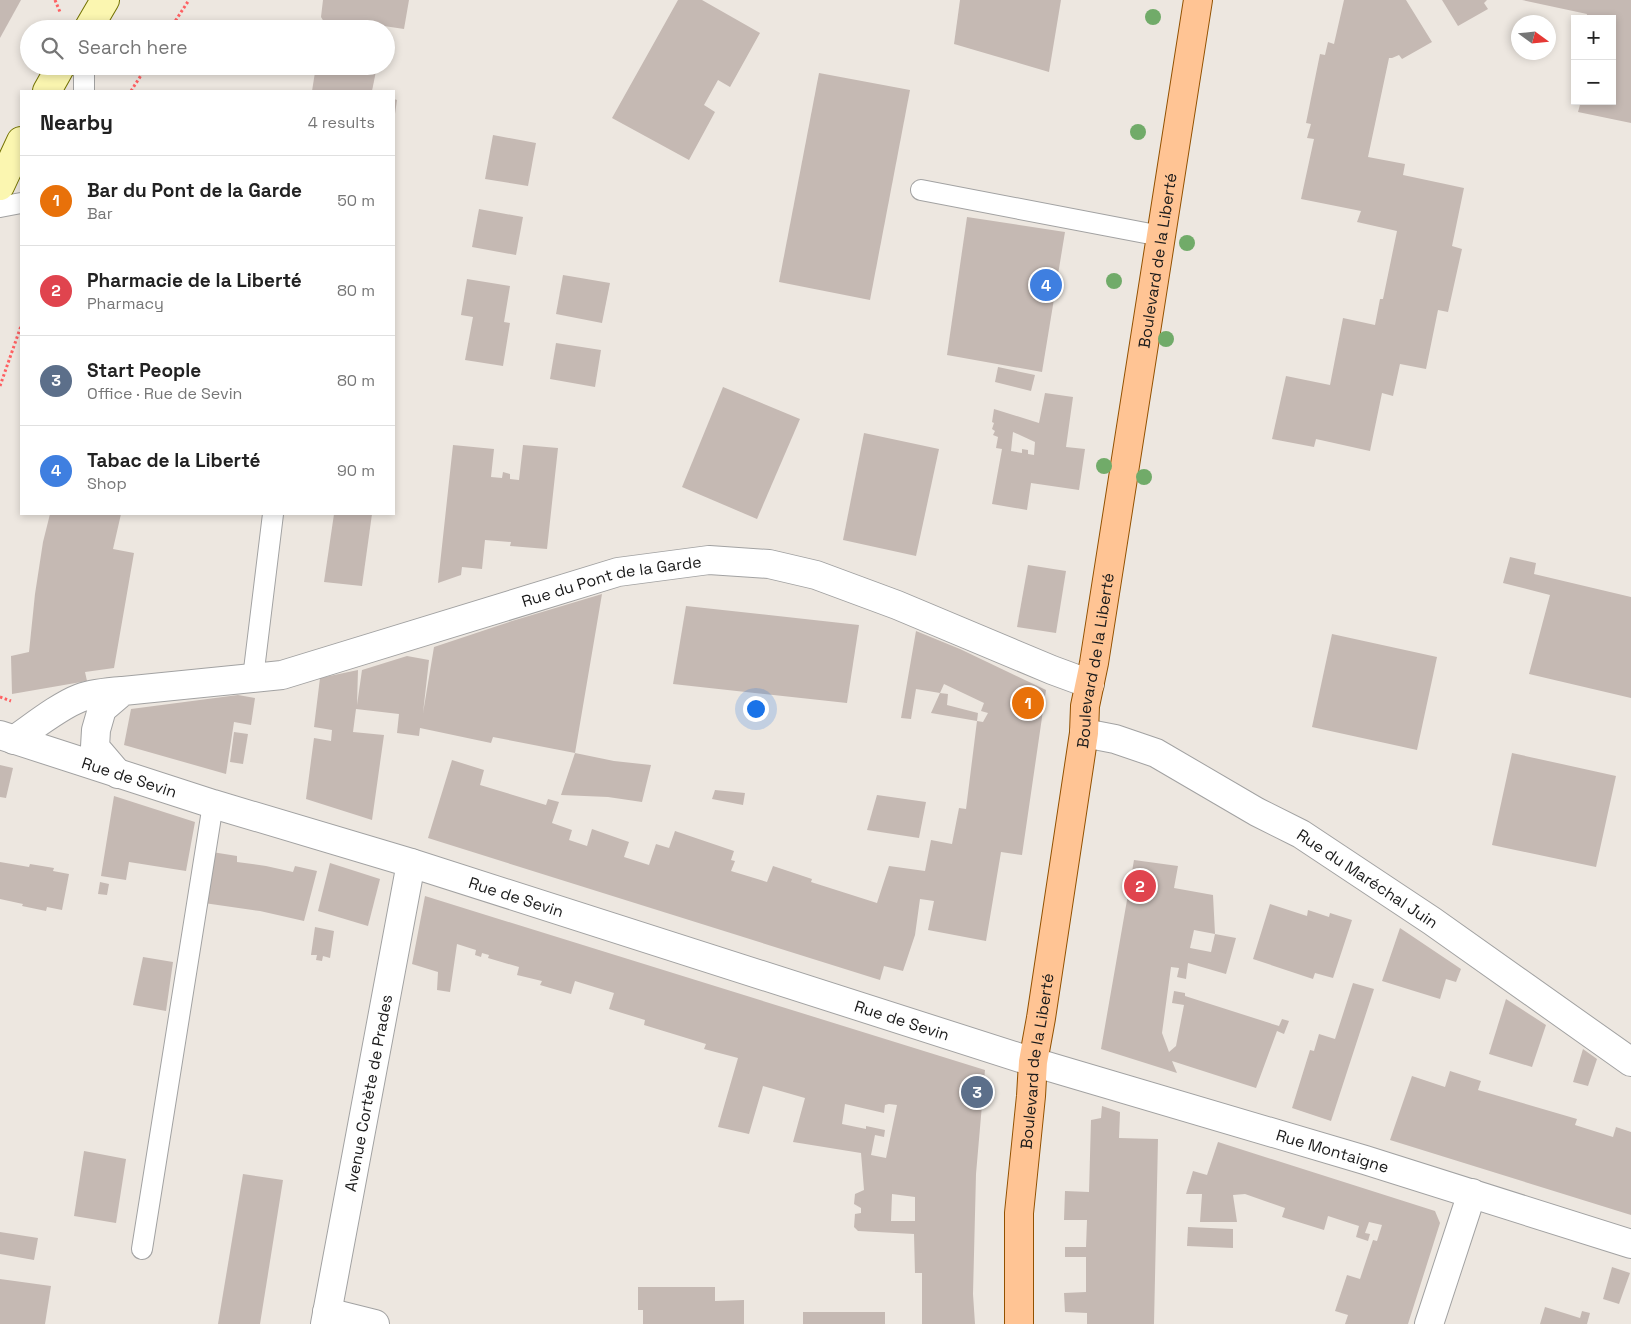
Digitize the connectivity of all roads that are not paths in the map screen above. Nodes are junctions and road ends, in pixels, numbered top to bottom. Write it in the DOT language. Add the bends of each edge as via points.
graph roads {
  1 [pos="106,0"];
  2 [pos="1198,0"];
  3 [pos="94,20"];
  4 [pos="56,75"];
  5 [pos="84,75"];
  6 [pos="48,90"];
  7 [pos="84,90"];
  8 [pos="20,143"];
  9 [pos="0,186"];
  10 [pos="921,190"];
  11 [pos="20,203"];
  12 [pos="0,207"];
  13 [pos="1161,236"];
  14 [pos="273,515"];
  15 [pos="253,678"];
  16 [pos="1090,684"];
  17 [pos="123,691"];
  18 [pos="1084,734"];
  19 [pos="7,738"];
  20 [pos="118,774"];
  21 [pos="213,804"];
  22 [pos="411,863"];
  23 [pos="1033,1062"];
  24 [pos="1631,1062"];
  25 [pos="1472,1193"];
  26 [pos="1631,1244"];
  27 [pos="142,1249"];
  28 [pos="326,1318"];
  29 [pos="375,1324"];
  30 [pos="1019,1324"];
  31 [pos="1429,1324"];
  1 -- 3 [label="street"];
  2 -- 13 [label="main road, Boulevard de la Liberté"];
  4 -- 6 [label="street"];
  5 -- 7 [label="lane"];
  8 -- 9 [label="street"];
  10 -- 13 [label="lane"];
  11 -- 12 [label="lane"];
  13 -- 16 [label="main road, Boulevard de la Liberté"];
  14 -- 15 [label="lane"];
  15 -- 16 [label="street, Rue du Pont de la Garde" via="282,675 618,572 709,560 770,564 816,575"];
  15 -- 17 [label="street, Rue du Pont de la Garde"];
  16 -- 18 [label="main road, Boulevard de la Liberté"];
  17 -- 19 [label="street, Rue du Pont de la Garde" via="80,698"];
  17 -- 20 [label="street" via="102,709 96,730 95,747"];
  18 -- 23 [label="main road, Boulevard de la Liberté"];
  18 -- 24 [label="street, Rue du Maréchal Juin" via="1115,739 1156,753 1301,834 1432,921"];
  19 -- 20 [label="street, Rue de Sevin"];
  20 -- 21 [label="street, Rue de Sevin"];
  21 -- 22 [label="street, Rue de Sevin"];
  21 -- 27 [label="lane"];
  22 -- 23 [label="street, Rue de Sevin"];
  22 -- 28 [label="street, Avenue Cortète de Prades"];
  23 -- 25 [label="street, Rue Montaigne"];
  23 -- 30 [label="main road, Boulevard de la Liberté" via="1018,1213"];
  25 -- 26 [label="street, Rue Montaigne"];
  25 -- 31 [label="street"];
  28 -- 29 [label="street"];
}
